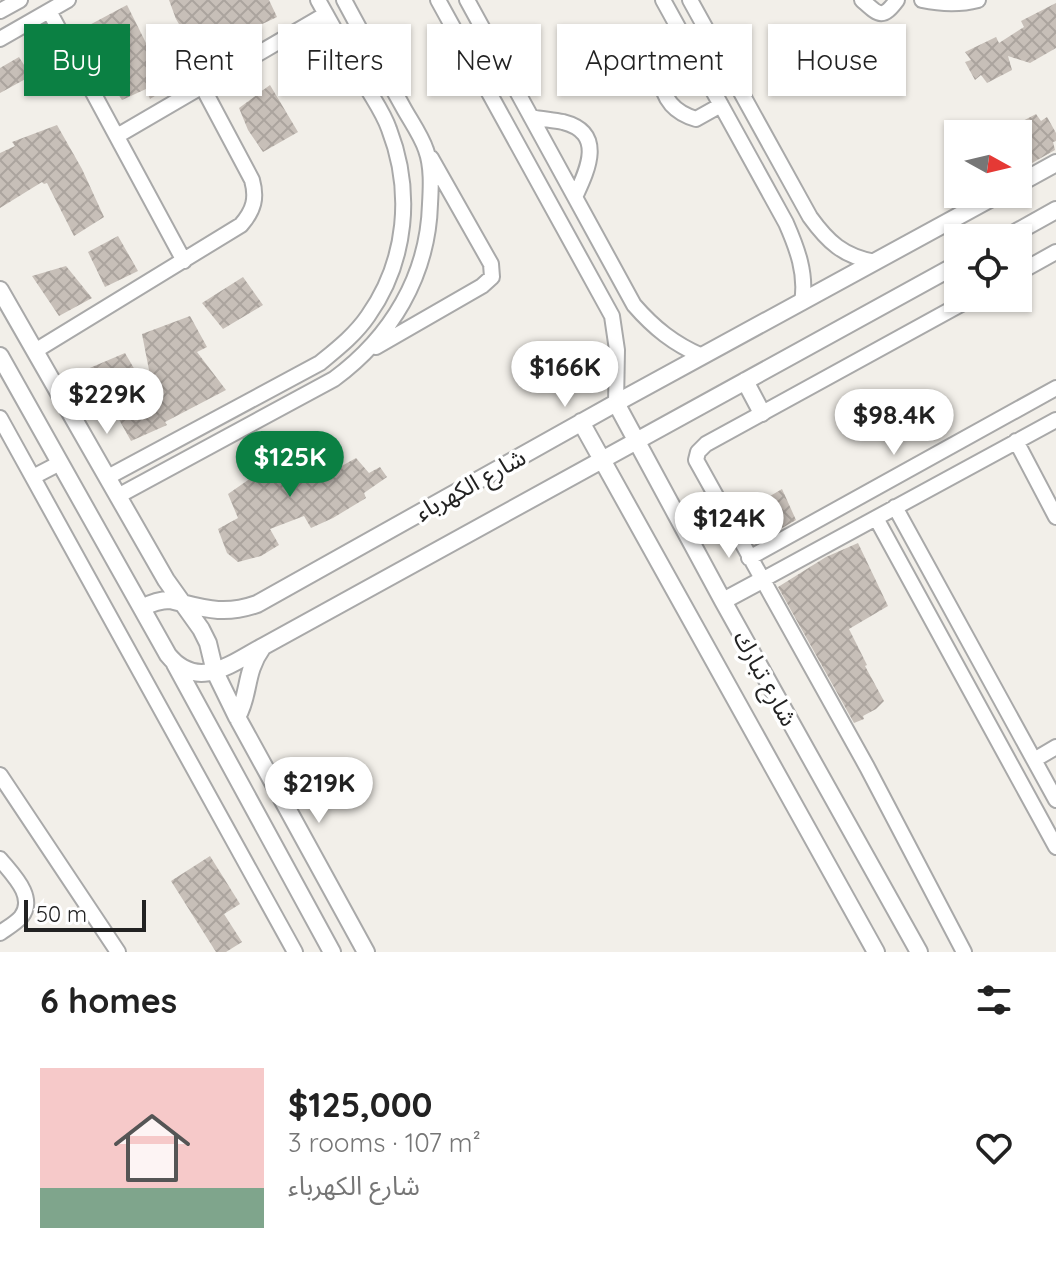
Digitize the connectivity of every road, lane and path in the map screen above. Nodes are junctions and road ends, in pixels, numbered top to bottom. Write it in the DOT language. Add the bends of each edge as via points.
graph roads {
  1 [pos="20,0"];
  2 [pos="68,0"];
  3 [pos="318,0"];
  4 [pos="344,0"];
  5 [pos="438,0"];
  6 [pos="467,0"];
  7 [pos="663,0"];
  8 [pos="862,0"];
  9 [pos="897,0"];
  10 [pos="922,0"];
  11 [pos="978,0"];
  12 [pos="696,3"];
  13 [pos="0,11"];
  14 [pos="49,11"];
  15 [pos="326,14"];
  16 [pos="676,24"];
  17 [pos="0,39"];
  18 [pos="262,51"];
  19 [pos="185,96"];
  20 [pos="207,96"];
  21 [pos="666,96"];
  22 [pos="716,96"];
  23 [pos="721,105"];
  24 [pos="531,117"];
  25 [pos="117,136"];
  26 [pos="427,150"];
  27 [pos="1056,163"];
  28 [pos="1032,176"];
  29 [pos="575,197"];
  30 [pos="973,208"];
  31 [pos="1056,210"];
  32 [pos="1031,224"];
  33 [pos="1056,252"];
  34 [pos="184,261"];
  35 [pos="875,262"];
  36 [pos="1032,265"];
  37 [pos="944,272"];
  38 [pos="0,290"];
  39 [pos="802,302"];
  40 [pos="946,312"];
  41 [pos="35,351"];
  42 [pos="365,353"];
  43 [pos="0,356"];
  44 [pos="702,356"];
  45 [pos="745,381"];
  46 [pos="1056,388"];
  47 [pos="616,403"];
  48 [pos="762,413"];
  49 [pos="0,418"];
  50 [pos="1056,420"];
  51 [pos="581,422"];
  52 [pos="636,441"];
  53 [pos="1016,441"];
  54 [pos="602,460"];
  55 [pos="60,463"];
  56 [pos="33,477"];
  57 [pos="108,477"];
  58 [pos="118,496"];
  59 [pos="895,507"];
  60 [pos="1056,517"];
  61 [pos="876,518"];
  62 [pos="749,558"];
  63 [pos="762,580"];
  64 [pos="723,601"];
  65 [pos="184,604"];
  66 [pos="142,608"];
  67 [pos="264,646"];
  68 [pos="174,662"];
  69 [pos="215,672"];
  70 [pos="237,717"];
  71 [pos="1056,747"];
  72 [pos="1034,760"];
  73 [pos="0,775"];
  74 [pos="1056,800"];
  75 [pos="1052,830"];
  76 [pos="1056,847"];
  77 [pos="0,859"];
  78 [pos="0,933"];
  79 [pos="118,952"];
  80 [pos="295,952"];
  81 [pos="332,952"];
  82 [pos="366,952"];
  83 [pos="876,952"];
  84 [pos="919,952"];
  85 [pos="964,952"];
  1 -- 13 [label="street"];
  2 -- 14 [label="street"];
  3 -- 15 [label="street"];
  4 -- 26 [label="street"];
  5 -- 47 [label="street" via="612,316"];
  6 -- 24 [label="street"];
  7 -- 16 [label="street"];
  8 -- 9 [label="street" via="883,14"];
  10 -- 11 [label="street"];
  12 -- 35 [label="street" via="810,217 837,248"];
  14 -- 17 [label="street"];
  14 -- 25 [label="street"];
  15 -- 18 [label="street"];
  15 -- 57 [label="street" via="388,125 399,157 403,224 385,288 368,317 320,363"];
  19 -- 25 [label="street"];
  20 -- 34 [label="street" via="252,180 254,204 241,225"];
  21 -- 23 [label="street" via="685,116 696,119"];
  22 -- 23 [label="street"];
  23 -- 39 [label="street" via="795,243 805,286"];
  24 -- 29 [label="street"];
  24 -- 29 [label="street" via="565,123 586,139 590,164"];
  25 -- 34 [label="street"];
  26 -- 42 [label="street" via="430,224 422,260 396,315"];
  26 -- 42 [label="street" via="491,264 492,277"];
  27 -- 28 [label="street"];
  29 -- 44 [label="street" via="634,305 672,341"];
  30 -- 35 [label="street, شارع الكهرباء"];
  31 -- 32 [label="street"];
  33 -- 36 [label="street"];
  34 -- 41 [label="street"];
  35 -- 39 [label="street, شارع الكهرباء"];
  37 -- 45 [label="street, شارع الكهرباء"];
  38 -- 41 [label="street"];
  39 -- 44 [label="street, شارع الكهرباء"];
  40 -- 48 [label="street"];
  41 -- 57 [label="street"];
  42 -- 58 [label="street" via="334,379"];
  43 -- 55 [label="street"];
  44 -- 47 [label="street, شارع الكهرباء"];
  45 -- 48 [label="street"];
  45 -- 52 [label="street, شارع الكهرباء"];
  46 -- 62 [label="street"];
  47 -- 51 [label="street, شارع الكهرباء"];
  47 -- 52 [label="street, شارع تبارك"];
  48 -- 62 [label="street" via="702,447 696,460"];
  49 -- 56 [label="street"];
  50 -- 53 [label="street"];
  51 -- 54 [label="street, شارع تبارك"];
  51 -- 65 [label="street, شارع الكهرباء" via="257,604 219,612"];
  52 -- 54 [label="street, شارع الكهرباء"];
  52 -- 64 [label="street, شارع تبارك"];
  53 -- 59 [label="street"];
  53 -- 60 [label="street"];
  54 -- 67 [label="street, شارع الكهرباء"];
  54 -- 83 [label="street, شارع تبارك"];
  55 -- 56 [label="street"];
  55 -- 66 [label="street"];
  56 -- 80 [label="street"];
  57 -- 58 [label="street"];
  58 -- 65 [label="street"];
  59 -- 61 [label="street"];
  59 -- 72 [label="street"];
  61 -- 63 [label="street"];
  61 -- 75 [label="street"];
  62 -- 63 [label="street"];
  63 -- 64 [label="street"];
  63 -- 85 [label="street"];
  64 -- 84 [label="street, شارع تبارك"];
  65 -- 66 [label="street, شارع الكهرباء" via="162,600"];
  65 -- 69 [label="street" via="208,643"];
  66 -- 68 [label="street"];
  67 -- 69 [label="street, شارع الكهرباء"];
  67 -- 70 [label="street" via="251,667"];
  68 -- 69 [label="street" via="190,672"];
  68 -- 81 [label="street"];
  69 -- 70 [label="street"];
  70 -- 82 [label="street"];
  71 -- 72 [label="street"];
  72 -- 74 [label="street"];
  73 -- 79 [label="street"];
  75 -- 76 [label="street"];
  77 -- 78 [label="street" via="24,891 26,905 21,918"];
}
